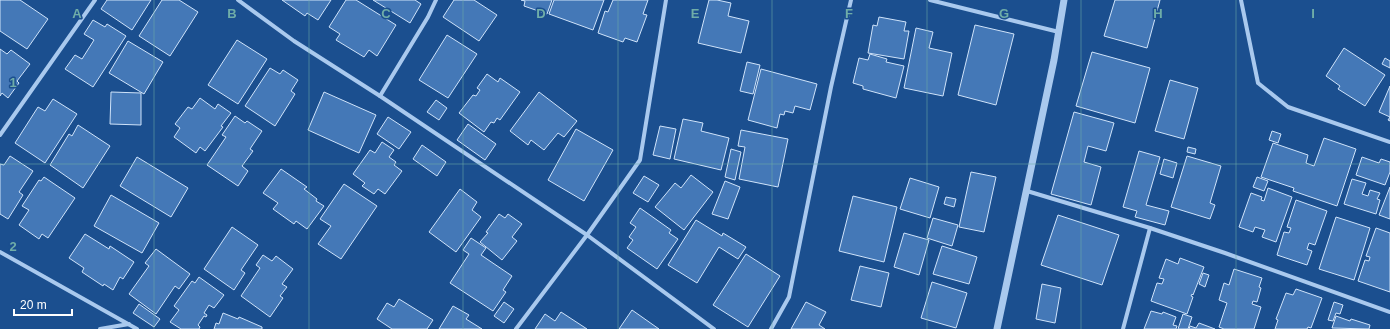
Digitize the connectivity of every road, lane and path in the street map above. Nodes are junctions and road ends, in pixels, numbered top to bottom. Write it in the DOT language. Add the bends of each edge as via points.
graph roads {
  1 [pos="95,0"];
  2 [pos="238,0"];
  3 [pos="436,0"];
  4 [pos="666,0"];
  5 [pos="851,0"];
  6 [pos="930,0"];
  7 [pos="1064,0"];
  8 [pos="1241,0"];
  9 [pos="1059,32"];
  10 [pos="380,96"];
  11 [pos="0,134"];
  12 [pos="1390,142"];
  13 [pos="1027,191"];
  14 [pos="1150,228"];
  15 [pos="587,235"];
  16 [pos="0,252"];
  17 [pos="1390,312"];
  18 [pos="129,324"];
  19 [pos="100,329"];
  20 [pos="137,329"];
  21 [pos="516,329"];
  22 [pos="714,329"];
  23 [pos="771,329"];
  24 [pos="997,329"];
  25 [pos="1123,329"];
  1 -- 11 [label="street"];
  2 -- 10 [label="street" via="294,41"];
  3 -- 10 [label="street"];
  4 -- 15 [label="street" via="640,160"];
  5 -- 23 [label="street" via="830,87 789,297"];
  6 -- 9 [label="street"];
  7 -- 9 [label="street"];
  8 -- 12 [label="street" via="1258,83 1288,107"];
  9 -- 13 [label="street"];
  10 -- 15 [label="street"];
  13 -- 14 [label="street"];
  13 -- 24 [label="street"];
  14 -- 17 [label="street"];
  14 -- 25 [label="street"];
  15 -- 21 [label="street"];
  15 -- 22 [label="street"];
  16 -- 18 [label="street"];
  18 -- 19 [label="street"];
  18 -- 20 [label="street"];
}
